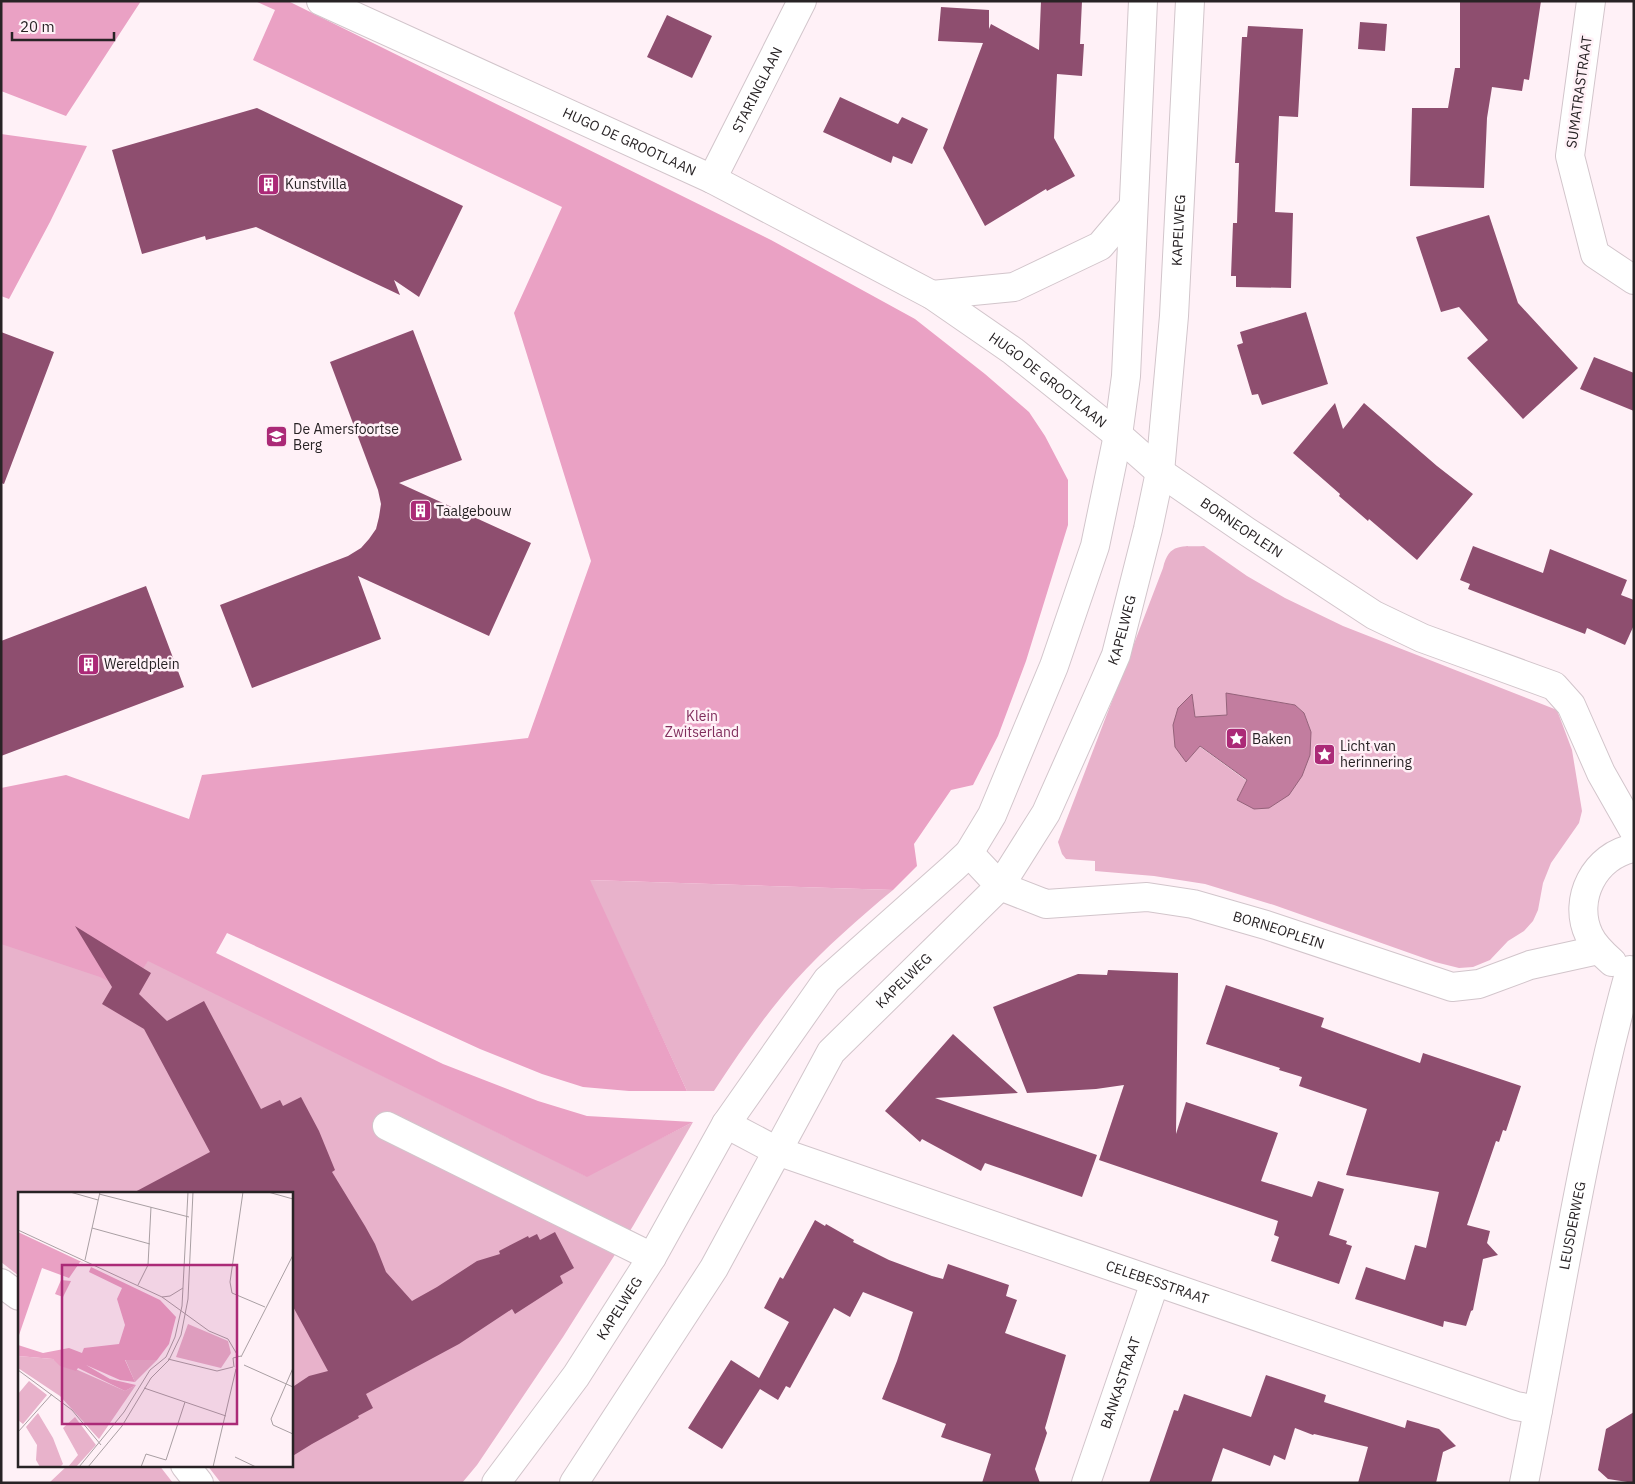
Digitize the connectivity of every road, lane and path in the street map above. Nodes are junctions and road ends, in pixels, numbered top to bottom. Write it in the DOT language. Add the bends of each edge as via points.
graph roads {
  1 [pos="321,1"];
  2 [pos="802,1"];
  3 [pos="1143,1"];
  4 [pos="1190,1"];
  5 [pos="1591,1"];
  6 [pos="712,179"];
  7 [pos="1133,207"];
  8 [pos="1634,280"];
  9 [pos="932,295"];
  10 [pos="1118,435"];
  11 [pos="1160,472"];
  12 [pos="1634,831"];
  13 [pos="1634,848"];
  14 [pos="969,853"];
  15 [pos="1000,886"];
  16 [pos="1598,950"];
  17 [pos="1632,971"];
  18 [pos="726,1124"];
  19 [pos="387,1126"];
  20 [pos="777,1151"];
  21 [pos="652,1257"];
  22 [pos="1155,1282"];
  23 [pos="1,1283"];
  24 [pos="18,1295"];
  25 [pos="1538,1410"];
  26 [pos="186,1466"];
  27 [pos="200,1483"];
  28 [pos="496,1483"];
  29 [pos="574,1483"];
  30 [pos="1086,1483"];
  31 [pos="1524,1483"];
  1 -- 6 [label="street, HUGO DE GROOTLAAN"];
  2 -- 6 [label="street, STARINGLAAN"];
  3 -- 7 [label="street, KAPELWEG"];
  4 -- 11 [label="street, KAPELWEG" via="1174,316"];
  5 -- 8 [label="street, SUMATRASTRAAT" via="1570,156 1595,254"];
  6 -- 9 [label="street, HUGO DE GROOTLAAN"];
  7 -- 9 [label="street" via="1100,246 1014,286"];
  7 -- 10 [label="street, KAPELWEG" via="1126,376"];
  9 -- 10 [label="street, HUGO DE GROOTLAAN" via="1012,351"];
  10 -- 11 [label="street, HUGO DE GROOTLAAN"];
  10 -- 14 [label="street, KAPELWEG" via="1095,546 1054,666 992,816"];
  11 -- 12 [label="street, BORNEOPLEIN" via="1374,616 1422,638 1554,686 1572,705 1601,773"];
  11 -- 15 [label="street, KAPELWEG" via="1116,655 1046,813"];
  13 -- 16 [label="street" via="1610,857 1588,884 1583,901 1584,919"];
  14 -- 15 [label="street, BORNEOPLEIN"];
  14 -- 18 [label="street, KAPELWEG" via="827,980"];
  15 -- 16 [label="street, BORNEOPLEIN" via="1046,904 1147,897 1193,904 1452,987 1479,984 1530,965"];
  15 -- 20 [label="street, KAPELWEG" via="831,1052"];
  16 -- 17 [label="street" via="1612,962"];
  17 -- 25 [label="street, LEUSDERWEG" via="1613,1033 1583,1163"];
  18 -- 20 [label="street"];
  18 -- 21 [label="street, KAPELWEG"];
  19 -- 21 [label="street"];
  20 -- 22 [label="street, CELEBESSTRAAT"];
  20 -- 29 [label="street, KAPELWEG" via="714,1268"];
  21 -- 28 [label="street, KAPELWEG" via="576,1376"];
  22 -- 25 [label="street, CELEBESSTRAAT" via="1516,1406"];
  22 -- 30 [label="street, BANKASTRAAT"];
  23 -- 24 [label="street"];
  25 -- 31 [label="street, LEUSDERWEG"];
  26 -- 27 [label="street"];
}
